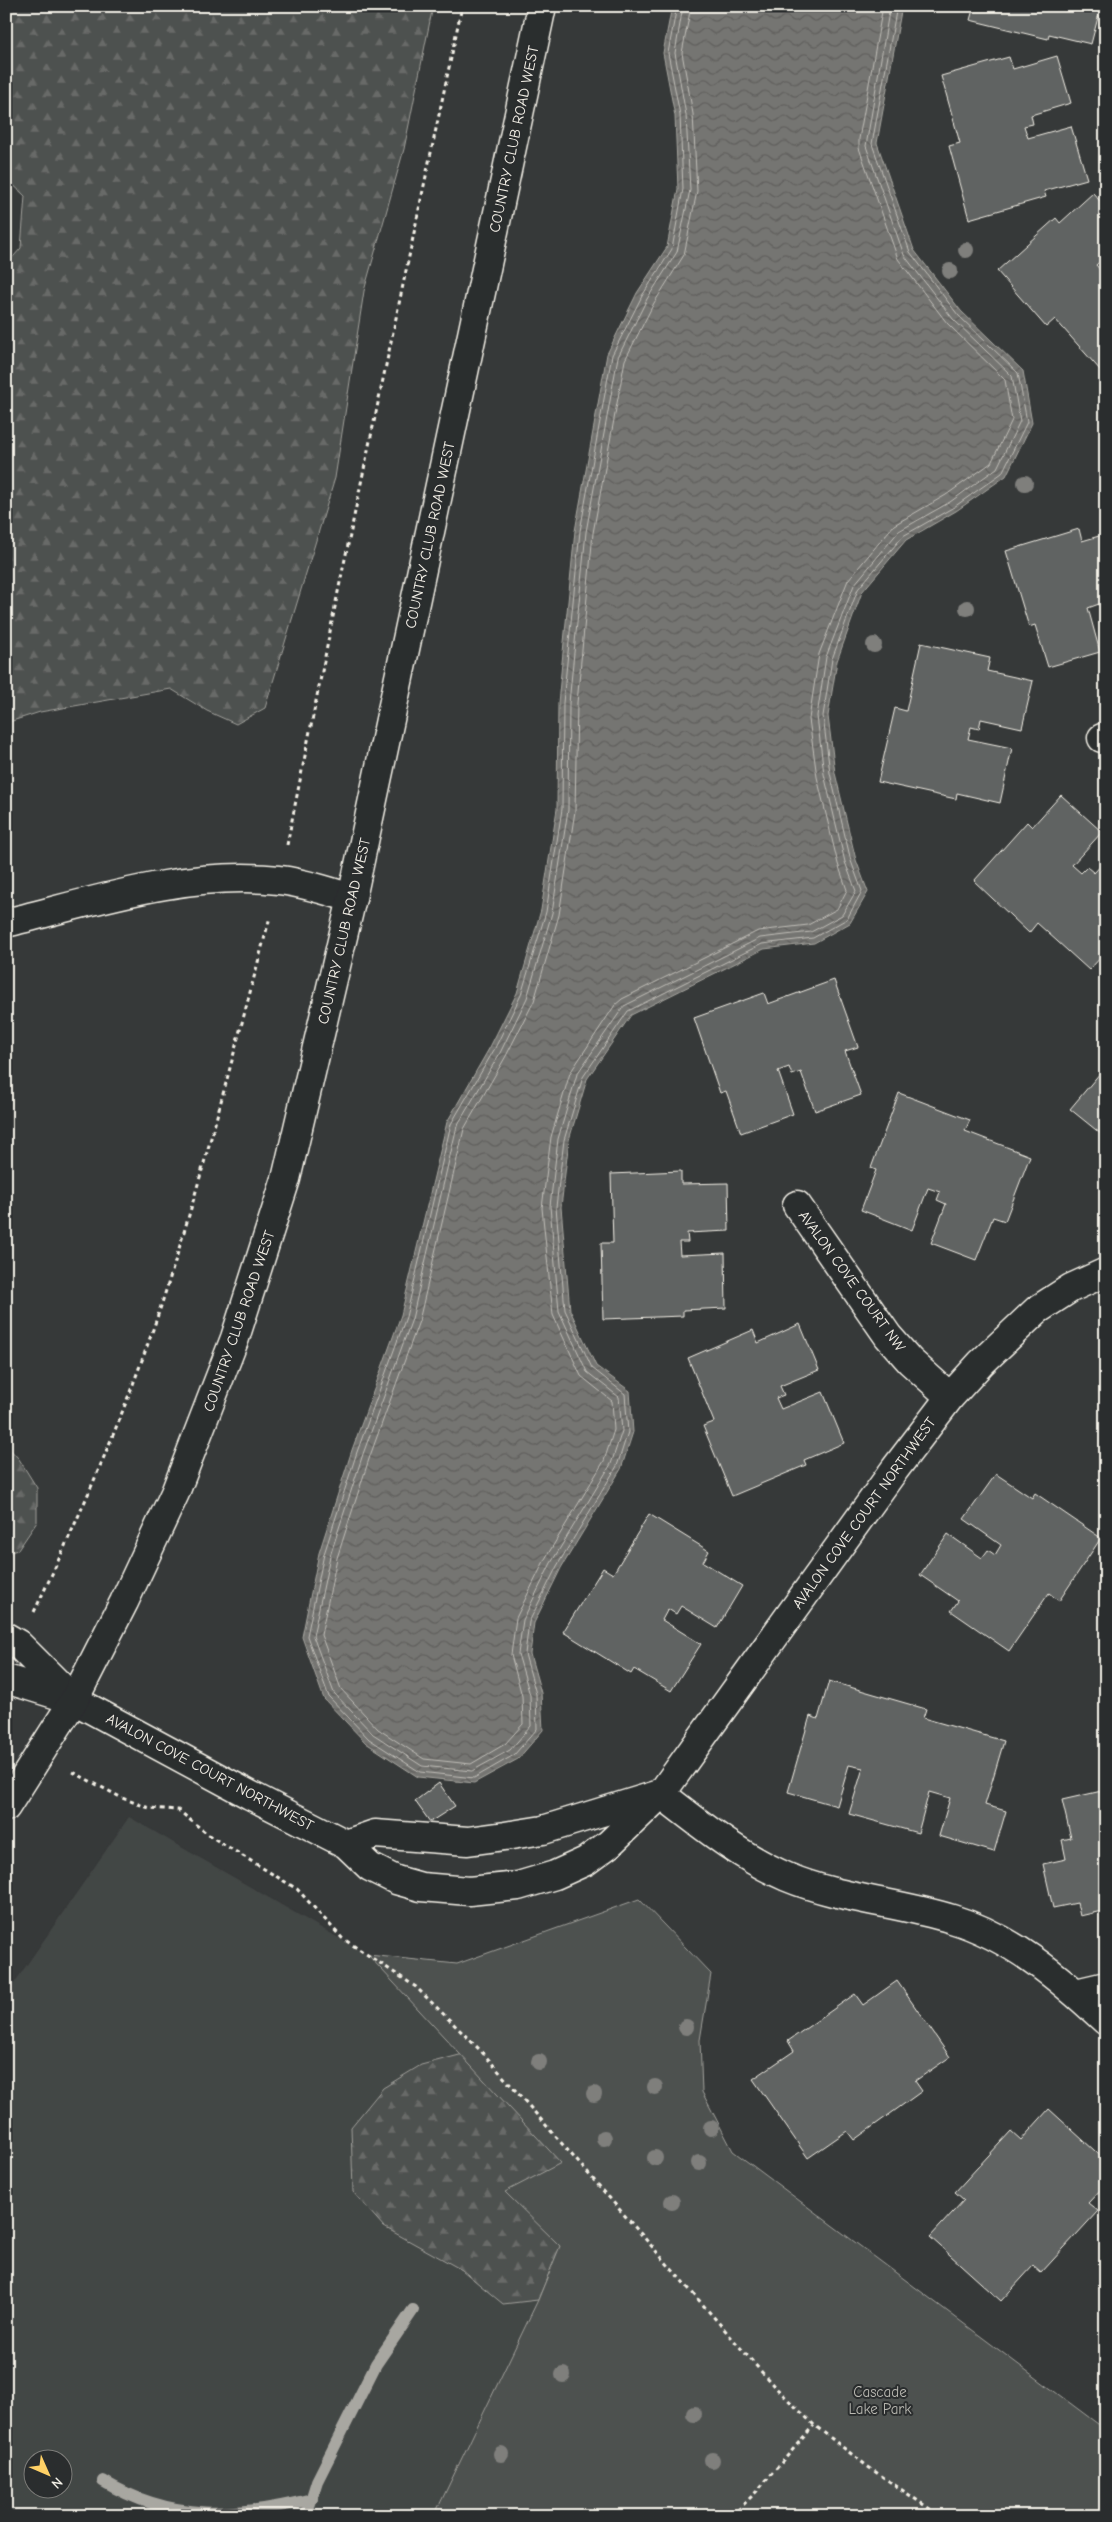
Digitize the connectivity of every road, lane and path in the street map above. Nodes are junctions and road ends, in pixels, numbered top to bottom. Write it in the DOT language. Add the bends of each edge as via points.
graph roads {
  1 [pos="462,6"];
  2 [pos="542,6"];
  3 [pos="280,880"];
  4 [pos="352,898"];
  5 [pos="6,923"];
  6 [pos="797,1205"];
  7 [pos="1106,1272"];
  8 [pos="950,1397"];
  9 [pos="44,1591"];
  10 [pos="6,1637"];
  11 [pos="6,1679"];
  12 [pos="74,1700"];
  13 [pos="40,1754"];
  14 [pos="660,1794"];
  15 [pos="6,1807"];
  16 [pos="346,1844"];
  17 [pos="1106,1986"];
  18 [pos="1076,1993"];
  19 [pos="1106,2021"];
  20 [pos="814,2425"];
  21 [pos="732,2516"];
  22 [pos="940,2516"];
  1 -- 3 [label="path"];
  2 -- 4 [label="street, COUNTRY CLUB ROAD WEST"];
  3 -- 4 [label="street"];
  3 -- 5 [label="street" via="228,878 162,885"];
  3 -- 9 [label="path" via="193,1204 159,1310 122,1416"];
  4 -- 12 [label="street, COUNTRY CLUB ROAD WEST" via="286,1179 238,1330 175,1493"];
  6 -- 8 [label="street, AVALON COVE COURT NW" via="888,1336"];
  7 -- 8 [label="street, AVALON COVE COURT NORTHWEST" via="1071,1288 1037,1310"];
  8 -- 14 [label="street, AVALON COVE COURT NORTHWEST"];
  10 -- 12 [label="street" via="18,1644"];
  11 -- 12 [label="street"];
  12 -- 13 [label="street, COUNTRY CLUB ROAD WEST"];
  12 -- 16 [label="street, AVALON COVE COURT NORTHWEST"];
  13 -- 15 [label="street, COUNTRY CLUB ROAD WEST"];
  13 -- 20 [label="path" via="122,1798 149,1808 178,1810 210,1836 297,1889 342,1938 416,1987 481,2051 773,2386"];
  14 -- 16 [label="street" via="543,1830 468,1841 375,1834"];
  14 -- 16 [label="street, AVALON COVE COURT NORTHWEST" via="609,1844 586,1861 518,1886 470,1891 421,1887 396,1880 370,1867"];
  14 -- 18 [label="street" via="735,1849 786,1877 832,1893 921,1911 981,1930 1011,1946"];
  17 -- 18 [label="street"];
  18 -- 19 [label="street"];
  20 -- 21 [label="path"];
  20 -- 22 [label="path" via="866,2466"];
}
